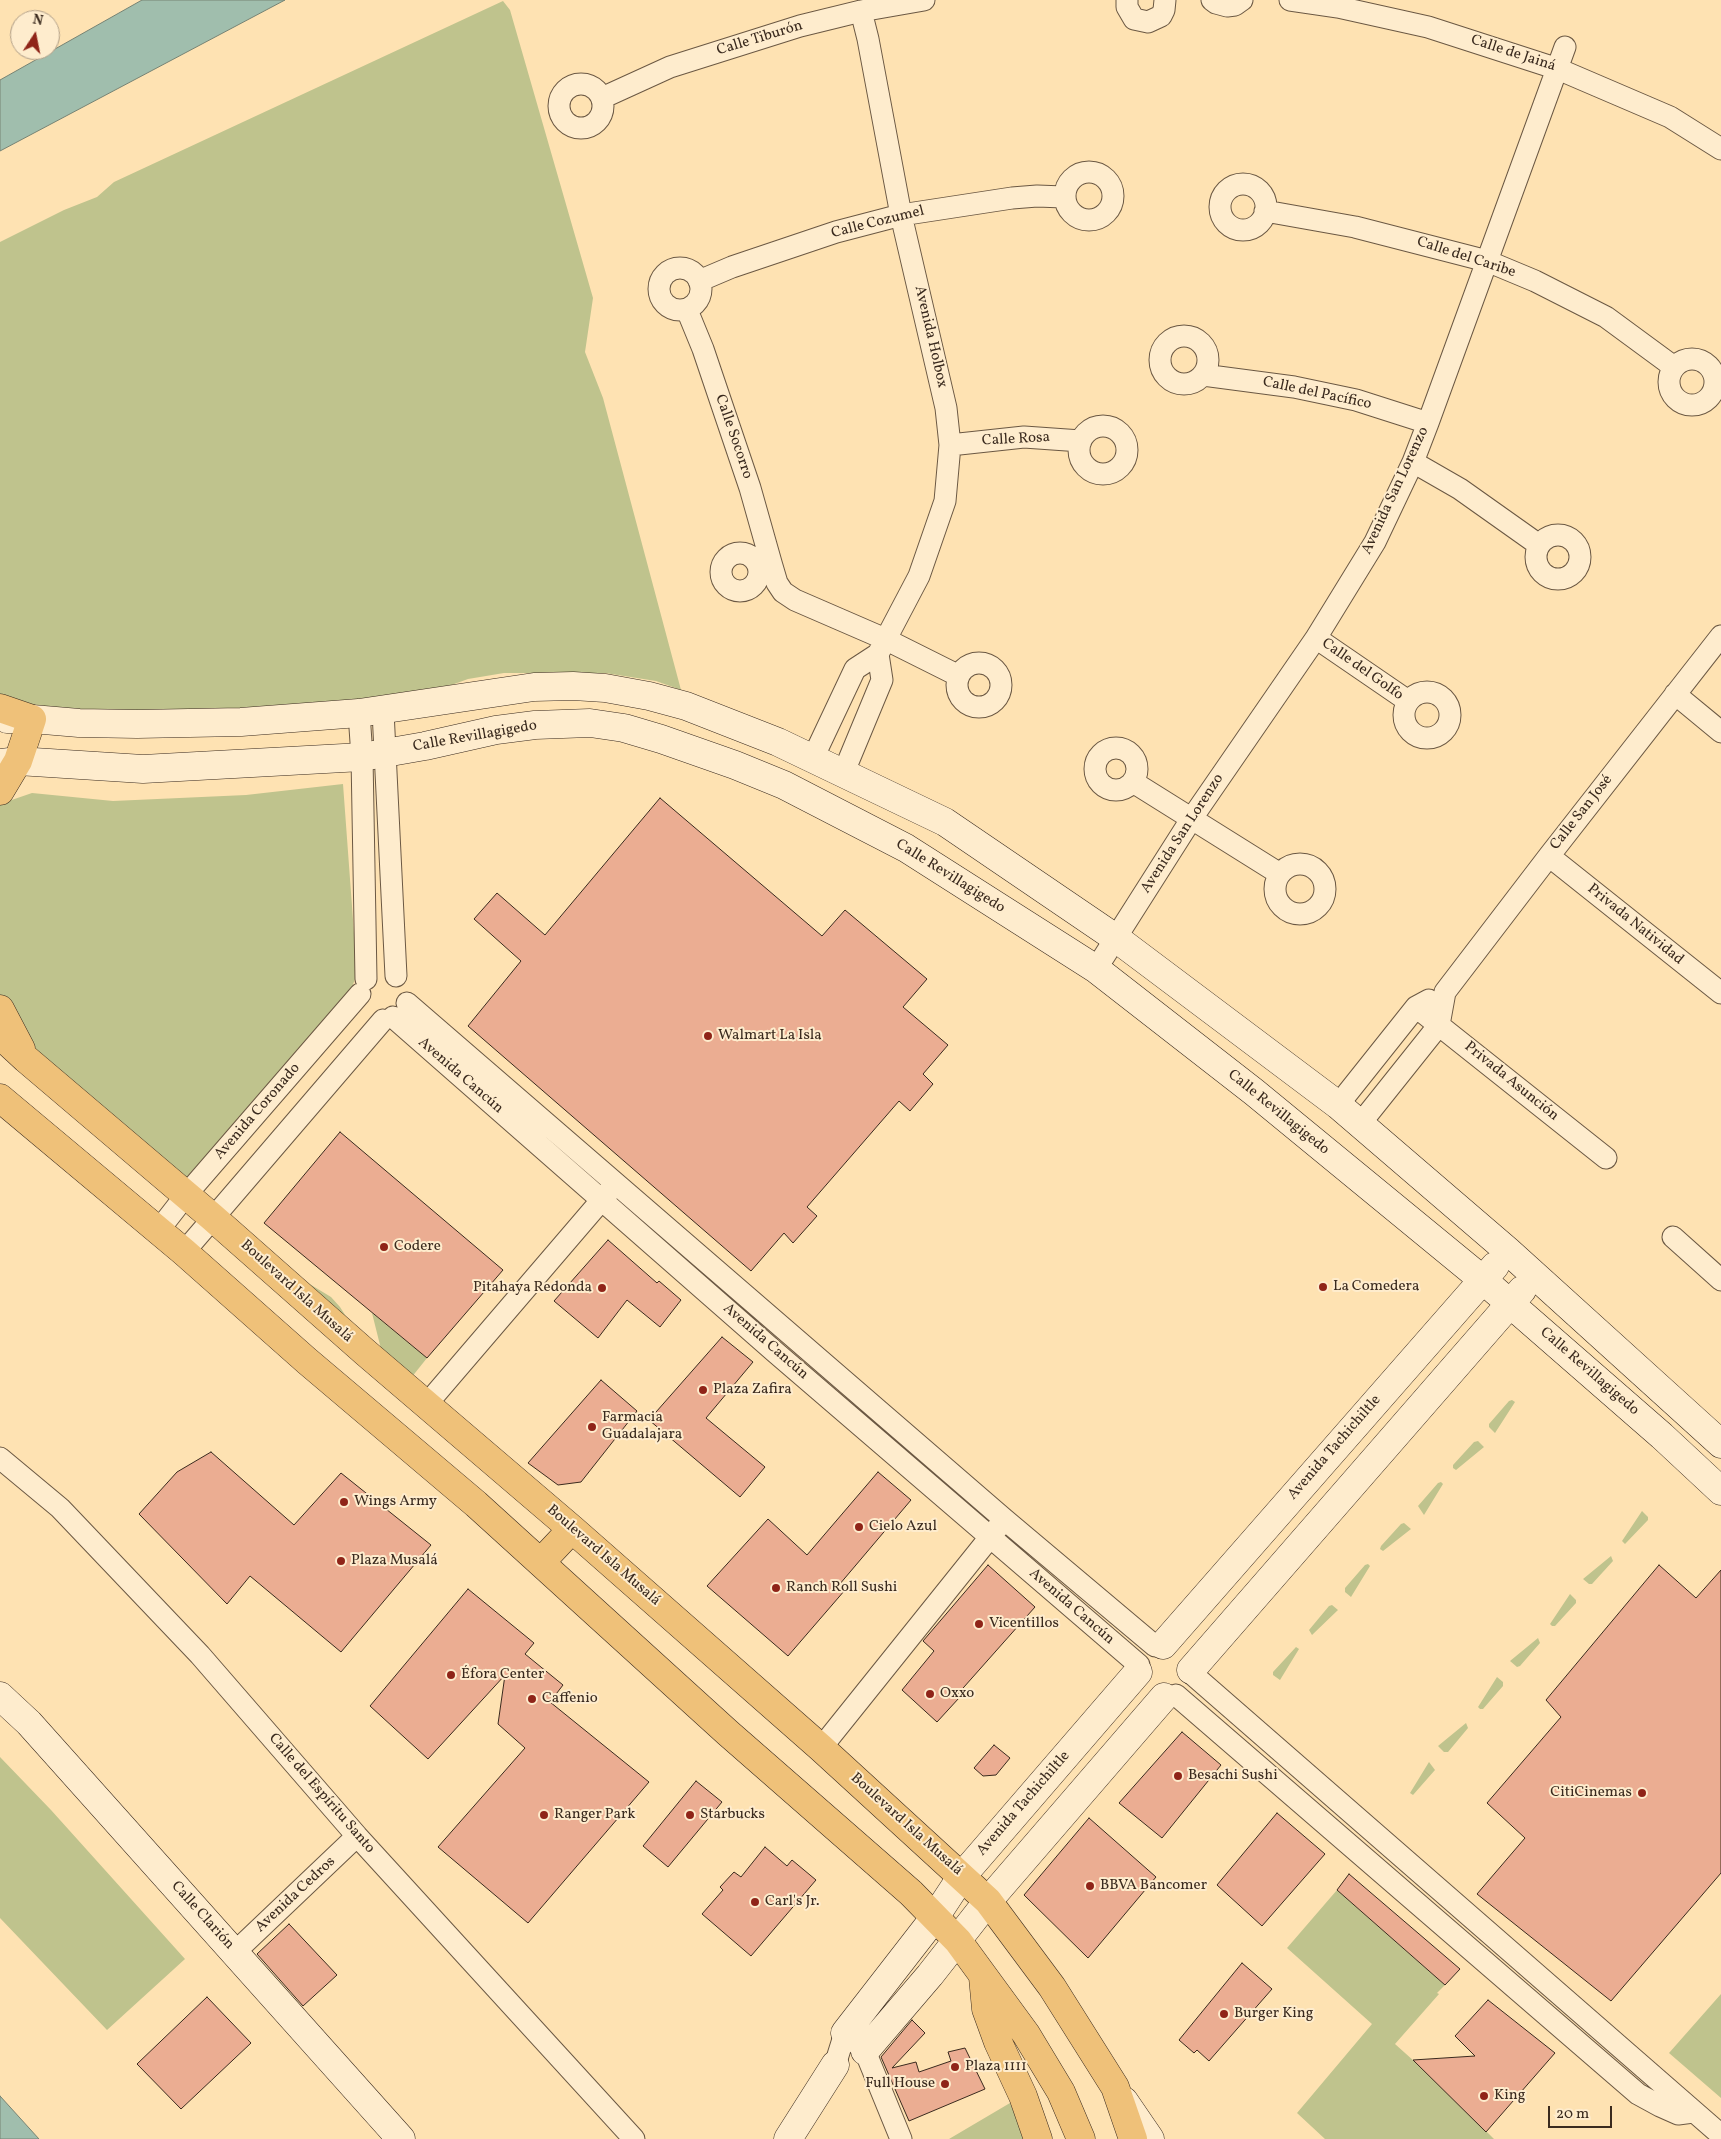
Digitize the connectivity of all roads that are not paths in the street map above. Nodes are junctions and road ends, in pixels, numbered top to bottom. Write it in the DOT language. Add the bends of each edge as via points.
graph roads {
  1 [pos="924,0"];
  2 [pos="1127,0"];
  3 [pos="1165,0"];
  4 [pos="1212,0"];
  5 [pos="1242,0"];
  6 [pos="1290,0"];
  7 [pos="861,11"];
  8 [pos="1566,47"];
  9 [pos="1558,69"];
  10 [pos="602,98"];
  11 [pos="1721,149"];
  12 [pos="1064,197"];
  13 [pos="1265,211"];
  14 [pos="901,215"];
  15 [pos="1486,261"];
  16 [pos="699,281"];
  17 [pos="686,310"];
  18 [pos="1674,368"];
  19 [pos="1203,375"];
  20 [pos="1428,424"];
  21 [pos="1081,441"];
  22 [pos="950,445"];
  23 [pos="1413,462"];
  24 [pos="1539,545"];
  25 [pos="1721,636"];
  26 [pos="1316,638"];
  27 [pos="881,647"];
  28 [pos="959,676"];
  29 [pos="1675,694"];
  30 [pos="1408,701"];
  31 [pos="0,708"];
  32 [pos="371,712"];
  33 [pos="32,719"];
  34 [pos="0,720"];
  35 [pos="1721,732"];
  36 [pos="374,755"];
  37 [pos="813,758"];
  38 [pos="9,762"];
  39 [pos="843,774"];
  40 [pos="1133,782"];
  41 [pos="0,791"];
  42 [pos="1192,818"];
  43 [pos="1549,856"];
  44 [pos="1280,874"];
  45 [pos="1117,939"];
  46 [pos="1096,969"];
  47 [pos="396,976"];
  48 [pos="363,986"];
  49 [pos="1446,992"];
  50 [pos="1721,993"];
  51 [pos="1416,1007"];
  52 [pos="0,1009"];
  53 [pos="394,1013"];
  54 [pos="1439,1025"];
  55 [pos="0,1035"];
  56 [pos="26,1059"];
  57 [pos="0,1098"];
  58 [pos="1338,1105"];
  59 [pos="1360,1124"];
  60 [pos="1606,1158"];
  61 [pos="609,1192"];
  62 [pos="186,1195"];
  63 [pos="212,1218"];
  64 [pos="158,1231"];
  65 [pos="1673,1238"];
  66 [pos="1508,1251"];
  67 [pos="184,1252"];
  68 [pos="1718,1270"];
  69 [pos="1534,1276"];
  70 [pos="1483,1280"];
  71 [pos="1510,1303"];
  72 [pos="426,1405"];
  73 [pos="1721,1444"];
  74 [pos="0,1458"];
  75 [pos="1721,1491"];
  76 [pos="1004,1519"];
  77 [pos="572,1528"];
  78 [pos="990,1537"];
  79 [pos="541,1562"];
  80 [pos="1149,1657"];
  81 [pos="1191,1671"];
  82 [pos="0,1696"];
  83 [pos="1170,1696"];
  84 [pos="821,1748"];
  85 [pos="357,1836"];
  86 [pos="962,1876"];
  87 [pos="988,1901"];
  88 [pos="934,1917"];
  89 [pos="958,1941"];
  90 [pos="234,1953"];
  91 [pos="983,1973"];
  92 [pos="845,2033"];
  93 [pos="865,2051"];
  94 [pos="835,2065"];
  95 [pos="1115,2087"];
  96 [pos="1694,2112"];
  97 [pos="1721,2135"];
  98 [pos="401,2139"];
  99 [pos="634,2139"];
  100 [pos="788,2139"];
  101 [pos="901,2139"];
  102 [pos="1038,2139"];
  103 [pos="1081,2139"];
  104 [pos="1133,2139"];
  105 [pos="1150,2139"];
  1 -- 7 [label="street, Calle Tiburón"];
  2 -- 3 [label="street" via="1127,7 1134,18 1148,22 1161,16"];
  4 -- 5 [label="street" via="1227,6"];
  6 -- 9 [label="street, Calle de Jainá" via="1428,27"];
  7 -- 10 [label="street, Calle Tiburón" via="800,26 670,67"];
  7 -- 14 [label="street, Avenida Holbox"];
  8 -- 9 [label="street, Avenida San Lorenzo"];
  9 -- 11 [label="street, Calle de Jainá" via="1670,117"];
  9 -- 15 [label="street, Avenida San Lorenzo"];
  12 -- 14 [label="street, Calle Cozumel" via="1012,198"];
  13 -- 15 [label="street, Calle del Caribe" via="1355,227"];
  14 -- 16 [label="street, Calle Cozumel" via="828,235"];
  14 -- 22 [label="street, Avenida Holbox" via="932,341"];
  15 -- 18 [label="street, Calle del Caribe" via="1606,317"];
  15 -- 20 [label="street, Avenida San Lorenzo"];
  16 -- 17 [label="street" via="700,295"];
  16 -- 17 [label="street" via="690,270 676,268 660,281 659,294 666,306"];
  17 -- 27 [label="street, Calle Socorro" via="703,349 750,488 766,568 783,592"];
  19 -- 20 [label="street, Calle del Pacífico" via="1294,387 1356,400"];
  20 -- 23 [label="street, Avenida San Lorenzo"];
  21 -- 22 [label="street, Calle Rosa" via="1024,438"];
  22 -- 27 [label="street, Avenida Holbox" via="945,501 919,576"];
  23 -- 24 [label="street" via="1460,489"];
  23 -- 26 [label="street, Avenida San Lorenzo" via="1375,542"];
  25 -- 29 [label="street, Calle San José"];
  26 -- 30 [label="street, Calle del Golfo"];
  26 -- 42 [label="street, Avenida San Lorenzo"];
  27 -- 28 [label="street, Calle Socorro"];
  27 -- 37 [label="street, Avenida Holbox" via="855,669"];
  27 -- 39 [label="street" via="882,680"];
  29 -- 35 [label="street"];
  29 -- 43 [label="street, Calle San José"];
  31 -- 33 [label="main road"];
  32 -- 33 [label="street" via="191,724 79,723"];
  32 -- 36 [label="street"];
  32 -- 37 [label="street" via="534,687 605,688 686,706"];
  33 -- 34 [label="street"];
  33 -- 38 [label="main road"];
  36 -- 38 [label="street, Calle Revillagigedo" via="143,768"];
  36 -- 46 [label="street, Calle Revillagigedo" via="535,725 590,723 624,728 727,762 784,785 906,848"];
  36 -- 47 [label="street"];
  36 -- 48 [label="street"];
  37 -- 39 [label="street"];
  38 -- 41 [label="main road"];
  39 -- 45 [label="street" via="945,822"];
  40 -- 42 [label="street"];
  42 -- 44 [label="street"];
  42 -- 45 [label="street, Avenida San Lorenzo"];
  43 -- 49 [label="street, Calle San José"];
  43 -- 50 [label="street, Privada Natividad"];
  45 -- 46 [label="street, Avenida San Lorenzo"];
  45 -- 58 [label="street"];
  46 -- 70 [label="street, Calle Revillagigedo" via="1254,1092"];
  47 -- 48 [label="street" via="381,972"];
  47 -- 53 [label="street" via="406,988"];
  48 -- 53 [label="street" via="361,1004 369,1016"];
  48 -- 62 [label="street, Avenida Coronado"];
  49 -- 51 [label="street, Calle San José"];
  49 -- 54 [label="street, Calle San José"];
  51 -- 54 [label="street, Privada Asunción"];
  51 -- 58 [label="street, Calle San José"];
  52 -- 56 [label="main road"];
  53 -- 61 [label="street, Avenida Cancún"];
  53 -- 63 [label="street"];
  54 -- 59 [label="street, Calle San José"];
  54 -- 60 [label="street, Privada Asunción"];
  55 -- 56 [label="main road, Boulevard Isla Musalá"];
  56 -- 62 [label="main road, Boulevard Isla Musalá"];
  57 -- 64 [label="main road"];
  58 -- 59 [label="street"];
  59 -- 66 [label="street"];
  61 -- 72 [label="street"];
  61 -- 76 [label="street, Avenida Cancún"];
  61 -- 78 [label="street, Avenida Cancún"];
  62 -- 63 [label="main road, Boulevard Isla Musalá"];
  62 -- 64 [label="street, Avenida Coronado"];
  63 -- 67 [label="street"];
  63 -- 72 [label="main road, Boulevard Isla Musalá"];
  64 -- 67 [label="main road"];
  65 -- 68 [label="street"];
  66 -- 69 [label="street"];
  66 -- 70 [label="street, Avenida Tachichiltle"];
  67 -- 79 [label="main road"];
  69 -- 71 [label="street"];
  69 -- 73 [label="street"];
  70 -- 71 [label="street, Calle Revillagigedo"];
  70 -- 80 [label="street, Avenida Tachichiltle"];
  71 -- 75 [label="street, Calle Revillagigedo"];
  71 -- 81 [label="street"];
  72 -- 77 [label="main road, Boulevard Isla Musalá"];
  74 -- 85 [label="street, Calle del Espíritu Santo" via="60,1508 200,1655"];
  76 -- 78 [label="street"];
  76 -- 80 [label="street, Avenida Cancún"];
  77 -- 79 [label="main road"];
  77 -- 84 [label="main road, Boulevard Isla Musalá"];
  78 -- 80 [label="street, Avenida Cancún"];
  78 -- 84 [label="street"];
  79 -- 88 [label="main road" via="728,1733 860,1846"];
  80 -- 81 [label="street" via="1179,1649 1190,1661"];
  80 -- 83 [label="street" via="1144,1687 1156,1696"];
  80 -- 86 [label="street, Avenida Tachichiltle"];
  81 -- 83 [label="street" via="1186,1686"];
  81 -- 96 [label="street"];
  82 -- 90 [label="street, Calle Clarión" via="29,1723"];
  83 -- 87 [label="street"];
  83 -- 96 [label="street" via="1638,2094 1678,2114"];
  84 -- 86 [label="main road, Boulevard Isla Musalá"];
  85 -- 90 [label="street, Avenida Cedros"];
  85 -- 99 [label="street, Calle del Espíritu Santo"];
  86 -- 87 [label="main road, Boulevard Isla Musalá"];
  86 -- 88 [label="street, Avenida Tachichiltle"];
  87 -- 89 [label="street"];
  87 -- 95 [label="main road, Boulevard Isla Musalá" via="1052,1987"];
  88 -- 89 [label="main road"];
  88 -- 92 [label="street, Avenida Tachichiltle"];
  89 -- 91 [label="main road"];
  89 -- 93 [label="street"];
  90 -- 98 [label="street, Calle Clarión"];
  91 -- 102 [label="main road" via="986,2009"];
  91 -- 103 [label="main road" via="1026,2034 1061,2092"];
  92 -- 93 [label="street"];
  92 -- 94 [label="street, Avenida Tachichiltle"];
  93 -- 94 [label="street"];
  93 -- 101 [label="street"];
  94 -- 100 [label="street, Avenida Tachichiltle"];
  95 -- 104 [label="main road, Boulevard Isla Musalá"];
  95 -- 105 [label="street"];
  96 -- 97 [label="street"];
}
